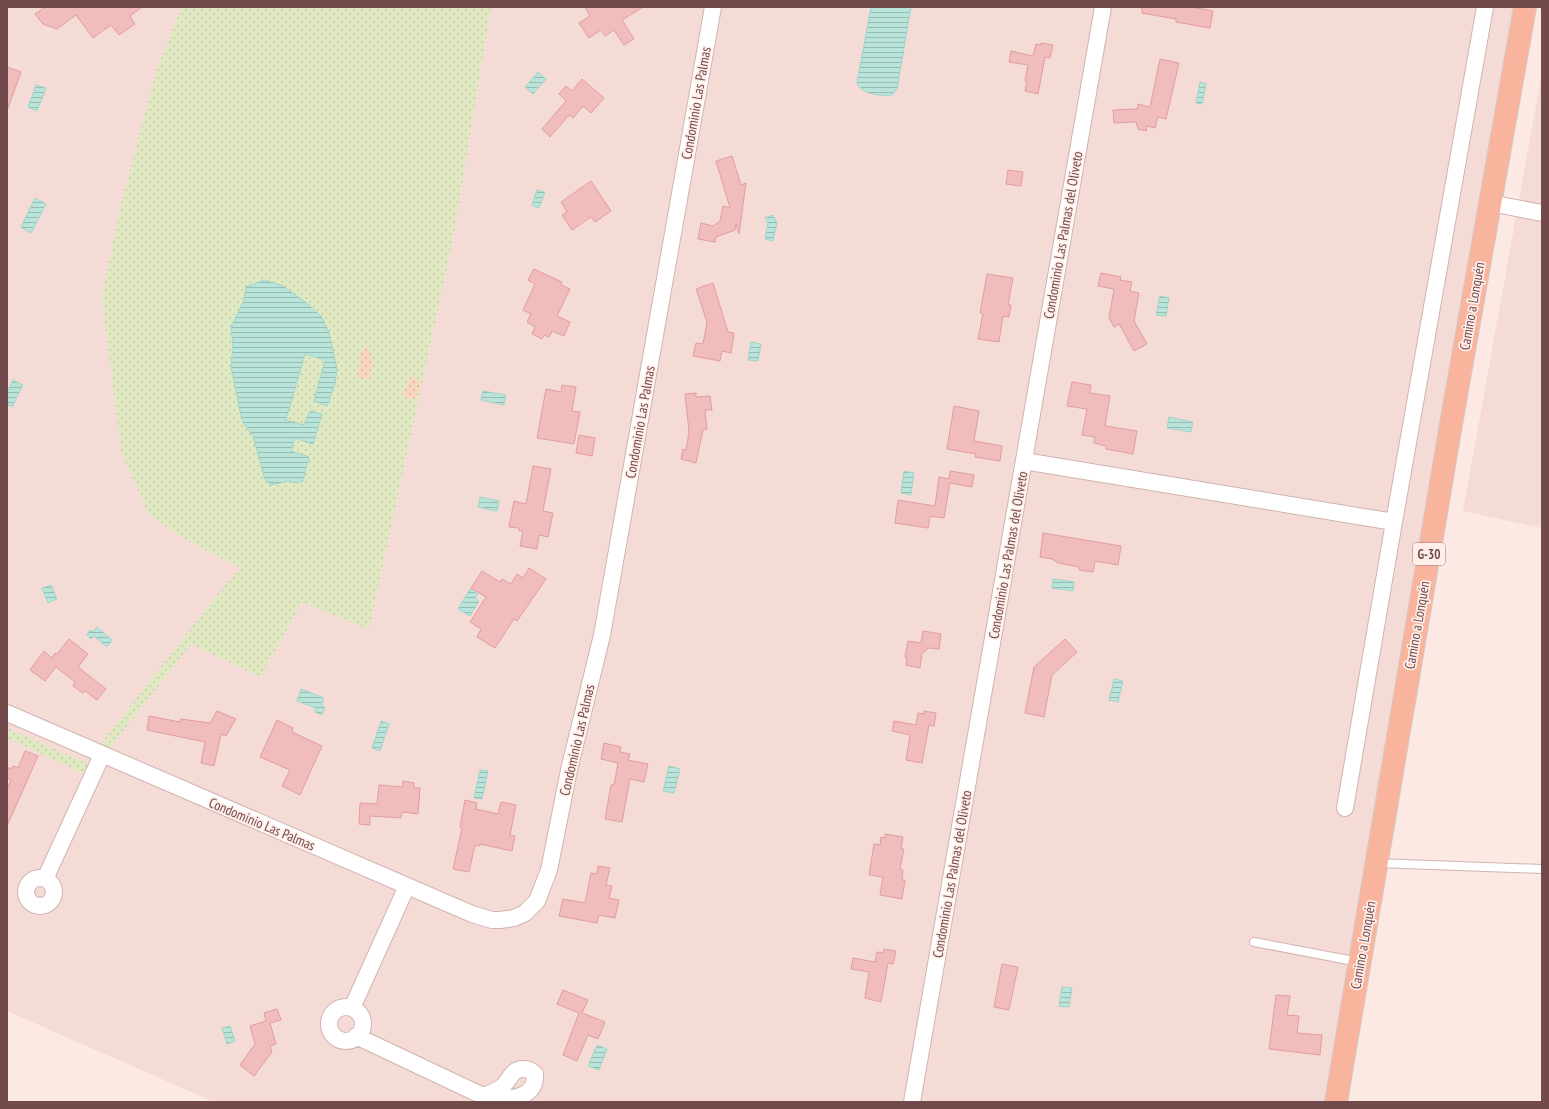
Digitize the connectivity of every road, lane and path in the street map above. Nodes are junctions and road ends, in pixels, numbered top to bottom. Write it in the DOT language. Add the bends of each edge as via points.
graph roads {
  1 [pos="713,7"];
  2 [pos="1103,7"];
  3 [pos="1485,7"];
  4 [pos="1525,7"];
  5 [pos="1490,203"];
  6 [pos="1542,212"];
  7 [pos="1024,461"];
  8 [pos="1394,522"];
  9 [pos="7,714"];
  10 [pos="102,755"];
  11 [pos="1346,808"];
  12 [pos="1376,863"];
  13 [pos="1542,869"];
  14 [pos="45,879"];
  15 [pos="407,886"];
  16 [pos="1254,942"];
  17 [pos="1360,962"];
  18 [pos="352,1008"];
  19 [pos="356,1036"];
  20 [pos="483,1096"];
  21 [pos="912,1102"];
  22 [pos="1336,1102"];
  1 -- 15 [label="street, Condominio Las Palmas" via="602,635 568,770 549,870 537,901 529,910 514,918 500,920 472,914"];
  2 -- 7 [label="street, Condominio Las Palmas del Oliveto"];
  3 -- 8 [label="street"];
  4 -- 5 [label="main road, Camino a Lonquén / G-30"];
  5 -- 6 [label="street"];
  5 -- 12 [label="main road, Camino a Lonquén / G-30"];
  7 -- 8 [label="street"];
  7 -- 21 [label="street, Condominio Las Palmas del Oliveto"];
  8 -- 11 [label="street"];
  9 -- 10 [label="street, Condominio Las Palmas"];
  10 -- 14 [label="street"];
  10 -- 15 [label="street, Condominio Las Palmas"];
  12 -- 13 [label="lane"];
  12 -- 17 [label="main road, Camino a Lonquén / G-30"];
  15 -- 18 [label="street"];
  16 -- 17 [label="lane"];
  17 -- 22 [label="main road, Camino a Lonquén / G-30"];
  18 -- 19 [label="street" via="359,1013 362,1021 361,1030"];
  18 -- 19 [label="street" via="336,1010 329,1024 338,1038 349,1040"];
  19 -- 20 [label="street"];
}
